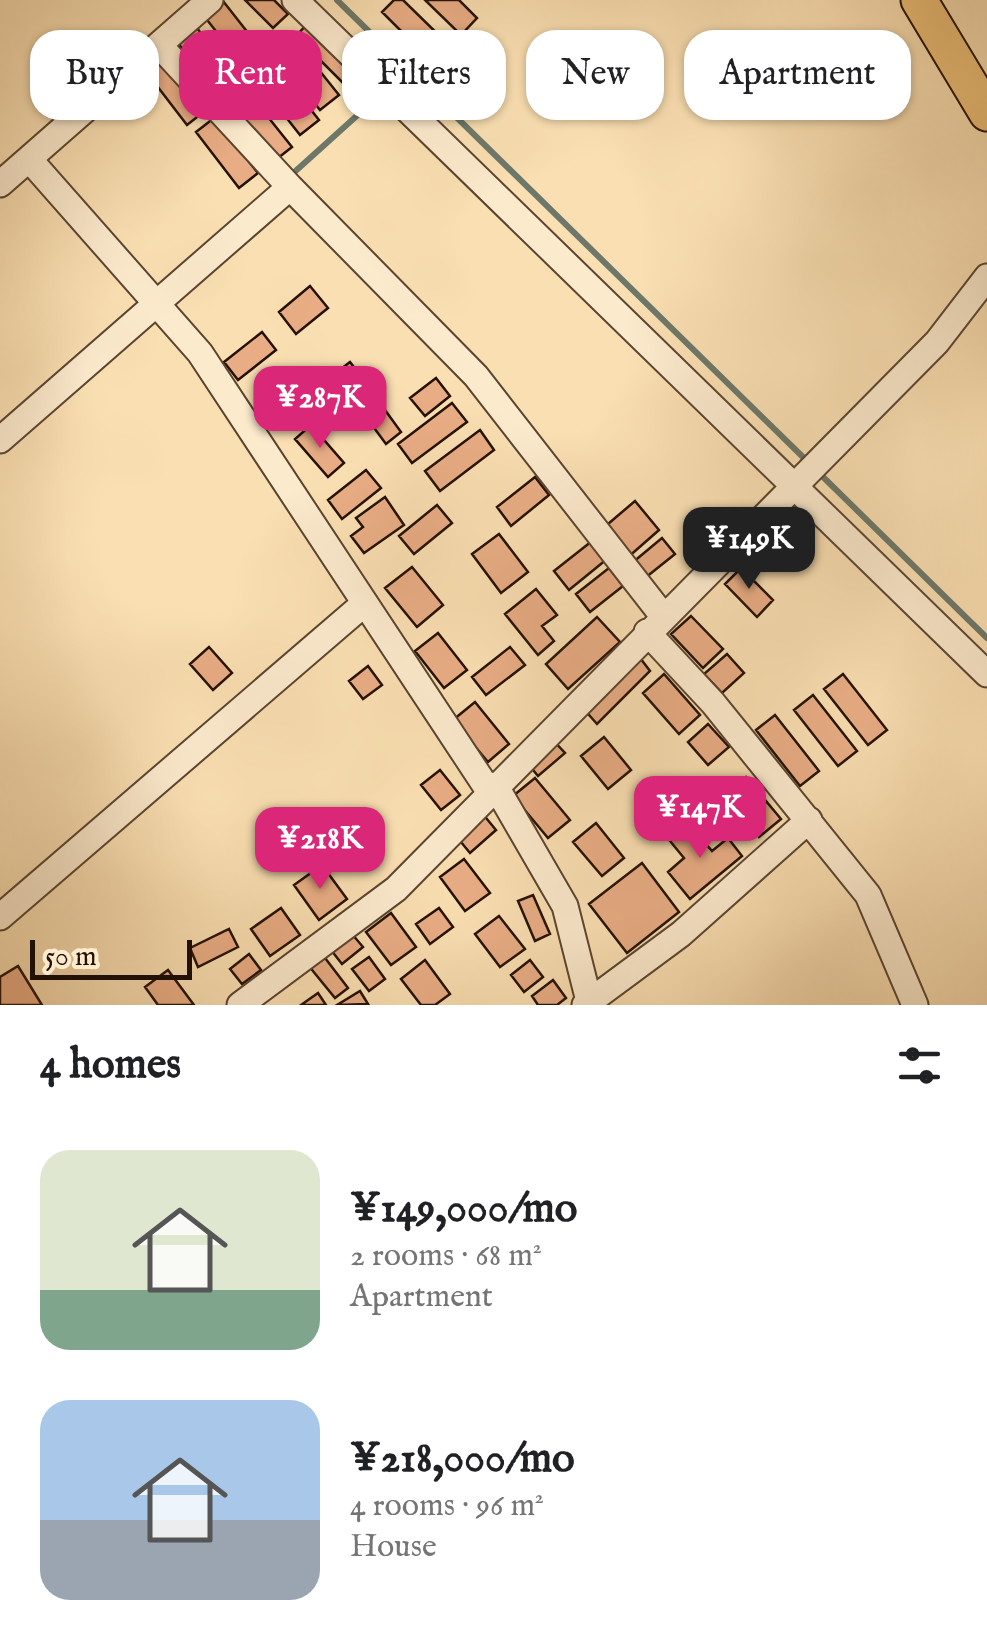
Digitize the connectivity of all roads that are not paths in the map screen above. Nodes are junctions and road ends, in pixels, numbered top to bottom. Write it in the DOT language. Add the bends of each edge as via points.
graph roads {
  1 [pos="210,0"];
  2 [pos="295,0"];
  3 [pos="919,0"];
  4 [pos="159,45"];
  5 [pos="987,113"];
  6 [pos="73,120"];
  7 [pos="29,159"];
  8 [pos="0,184"];
  9 [pos="290,187"];
  10 [pos="987,277"];
  11 [pos="156,302"];
  12 [pos="0,440"];
  13 [pos="793,484"];
  14 [pos="365,603"];
  15 [pos="655,624"];
  16 [pos="987,674"];
  17 [pos="492,788"];
  18 [pos="808,820"];
  19 [pos="0,917"];
  20 [pos="588,1004"];
  21 [pos="240,1005"];
  22 [pos="915,1005"];
  1 -- 4 [label="street"];
  2 -- 13 [label="street"];
  3 -- 5 [label="highway"];
  4 -- 9 [label="street"];
  6 -- 7 [label="street"];
  7 -- 8 [label="street"];
  7 -- 11 [label="street"];
  9 -- 11 [label="street"];
  9 -- 15 [label="street" via="476,376"];
  10 -- 13 [label="street" via="938,342"];
  11 -- 12 [label="street"];
  11 -- 14 [label="street" via="200,353"];
  13 -- 15 [label="street"];
  13 -- 16 [label="street"];
  14 -- 17 [label="street"];
  14 -- 19 [label="street"];
  15 -- 17 [label="street"];
  15 -- 18 [label="street"];
  17 -- 20 [label="street" via="565,906"];
  17 -- 21 [label="street" via="396,889"];
  18 -- 20 [label="street" via="681,934"];
  18 -- 22 [label="street" via="868,895"];
}
